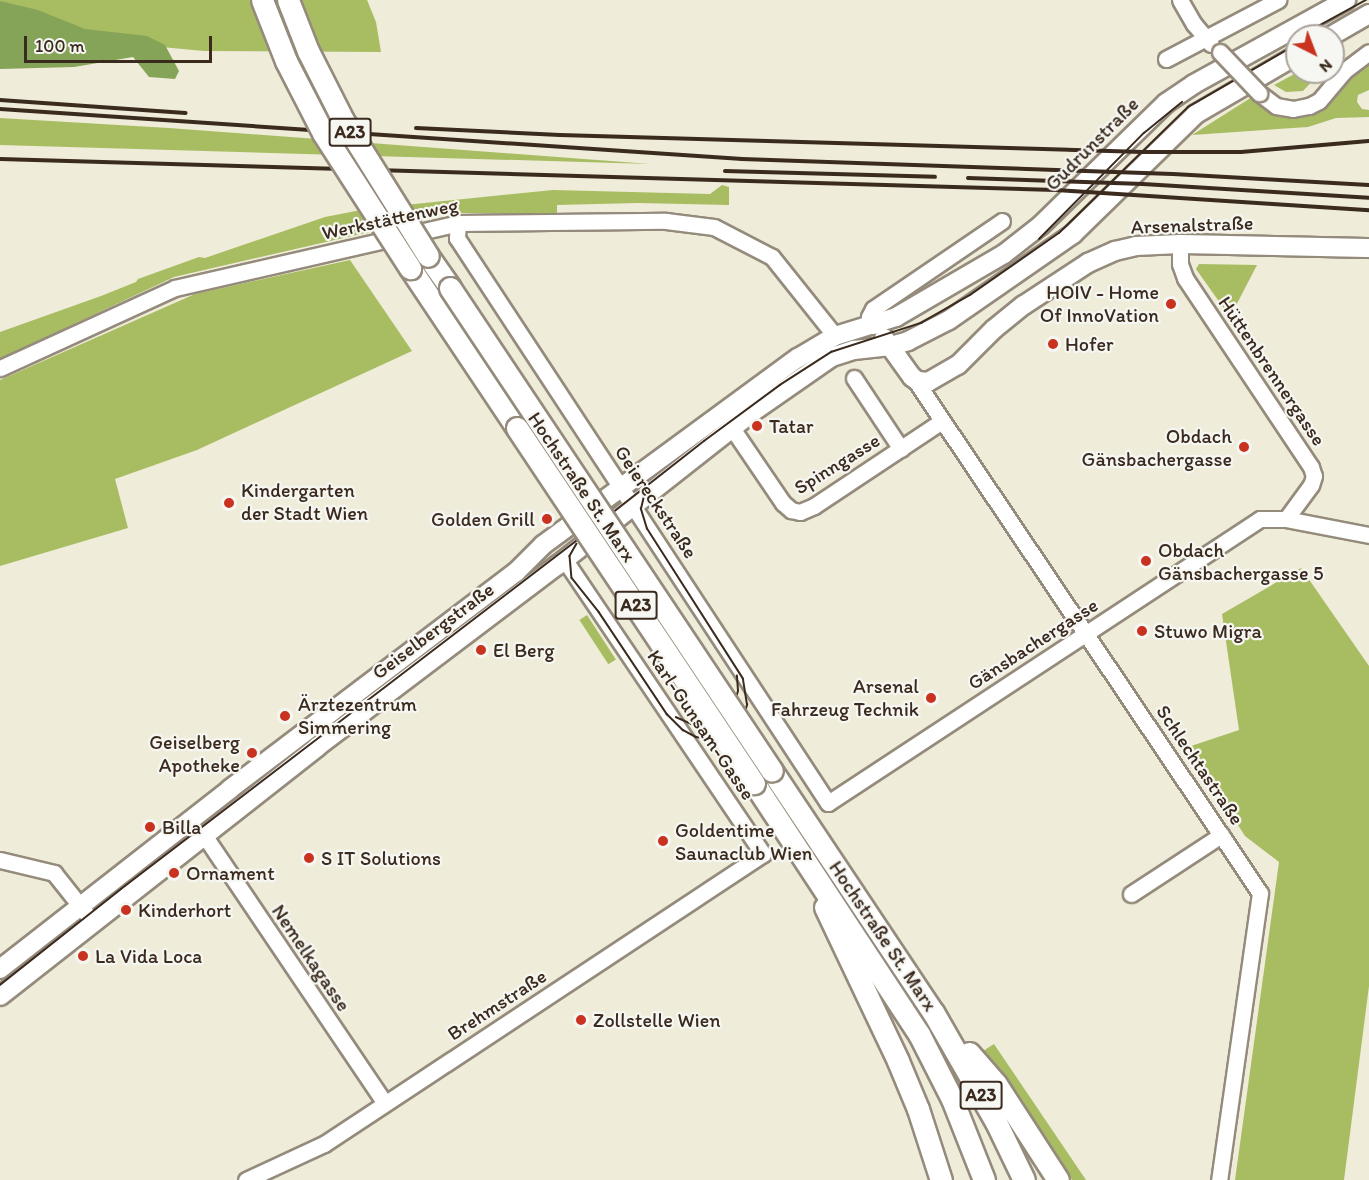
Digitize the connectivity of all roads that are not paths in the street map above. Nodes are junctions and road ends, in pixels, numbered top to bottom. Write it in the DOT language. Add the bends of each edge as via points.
graph roads {
  1 [pos="262,0"];
  2 [pos="288,0"];
  3 [pos="1180,0"];
  4 [pos="1278,0"];
  5 [pos="1346,0"];
  6 [pos="1369,15"];
  7 [pos="1345,28"];
  8 [pos="1205,39"];
  9 [pos="1369,52"];
  10 [pos="1166,59"];
  11 [pos="1285,62"];
  12 [pos="1002,221"];
  13 [pos="458,223"];
  14 [pos="1180,244"];
  15 [pos="1369,248"];
  16 [pos="873,326"];
  17 [pos="838,345"];
  18 [pos="891,346"];
  19 [pos="0,368"];
  20 [pos="854,378"];
  21 [pos="915,380"];
  22 [pos="942,421"];
  23 [pos="732,428"];
  24 [pos="901,449"];
  25 [pos="621,488"];
  26 [pos="634,507"];
  27 [pos="1286,519"];
  28 [pos="1369,535"];
  29 [pos="565,560"];
  30 [pos="1087,634"];
  31 [pos="828,803"];
  32 [pos="204,835"];
  33 [pos="1221,835"];
  34 [pos="797,846"];
  35 [pos="763,854"];
  36 [pos="0,860"];
  37 [pos="1131,894"];
  38 [pos="81,906"];
  39 [pos="93,922"];
  40 [pos="0,969"];
  41 [pos="0,996"];
  42 [pos="933,1012"];
  43 [pos="385,1103"];
  44 [pos="246,1180"];
  45 [pos="941,1180"];
  46 [pos="984,1180"];
  47 [pos="1024,1180"];
  48 [pos="1058,1180"];
  49 [pos="1219,1180"];
  1 -- 34 [label="highway, Hochstraße St. Marx / A23, bridge" via="302,95 345,170"];
  2 -- 42 [label="highway, Hochstraße St. Marx / A23, bridge" via="329,93 403,217"];
  3 -- 8 [label="street"];
  4 -- 8 [label="street"];
  5 -- 16 [label="main road, Gudrunstraße" via="1177,95 1028,237 980,269"];
  6 -- 7 [label="main road"];
  8 -- 9 [label="street, bridge" via="1259,93 1276,106 1293,109 1319,101 1344,71"];
  8 -- 10 [label="street"];
  11 -- 18 [label="main road" via="1196,114 1073,234 1042,258 939,327"];
  12 -- 16 [label="street" via="873,309 869,317"];
  13 -- 17 [label="street, Werkstättenweg" via="666,221 714,227 772,257"];
  13 -- 19 [label="street, Werkstättenweg" via="176,288"];
  13 -- 25 [label="street, Geiereckstraße" via="457,238"];
  14 -- 15 [label="main road, Arsenalstraße"];
  14 -- 21 [label="main road, Arsenalstraße" via="1136,246 1096,259 1013,313 945,375 928,382"];
  14 -- 27 [label="street, Hüttenbrennergasse" via="1182,274 1311,467 1311,485"];
  16 -- 17 [label="main road, Gudrunstraße"];
  16 -- 18 [label="main road"];
  17 -- 18 [label="main road"];
  17 -- 23 [label="main road, Geiselbergstraße" via="820,364"];
  17 -- 25 [label="main road, Geiselbergstraße" via="798,358"];
  18 -- 21 [label="main road"];
  20 -- 24 [label="street"];
  21 -- 22 [label="street, Schlechtastraße"];
  22 -- 24 [label="street, Spinngasse"];
  22 -- 30 [label="street, Schlechtastraße"];
  23 -- 24 [label="street, Spinngasse" via="783,503 795,512 814,506"];
  23 -- 26 [label="main road, Geiselbergstraße"];
  25 -- 26 [label="street, Geiereckstraße"];
  25 -- 38 [label="main road, Geiselbergstraße"];
  26 -- 29 [label="main road, Geiselbergstraße"];
  26 -- 31 [label="street, Geiereckstraße"];
  27 -- 28 [label="street"];
  27 -- 30 [label="street, Gänsbachergasse" via="1260,519"];
  29 -- 32 [label="main road, Geiselbergstraße"];
  29 -- 35 [label="street, Karl-Gunsam-Gasse"];
  30 -- 31 [label="street, Gänsbachergasse"];
  30 -- 33 [label="street, Schlechtastraße"];
  32 -- 39 [label="main road, Geiselbergstraße"];
  32 -- 43 [label="street, Nemelkagasse"];
  33 -- 37 [label="street"];
  33 -- 49 [label="street, Schlechtastraße" via="1260,893"];
  34 -- 45 [label="highway" via="898,1061"];
  34 -- 46 [label="highway, Hochstraße St. Marx / A23" via="919,1034 952,1099"];
  35 -- 43 [label="street, Brehmstraße"];
  36 -- 38 [label="street" via="54,873"];
  38 -- 39 [label="street"];
  38 -- 40 [label="main road, Geiselbergstraße"];
  39 -- 41 [label="main road, Geiselbergstraße"];
  42 -- 47 [label="highway, Hochstraße St. Marx / A23" via="996,1122"];
  42 -- 48 [label="highway" via="996,1084"];
  43 -- 44 [label="street, Brehmstraße" via="324,1144"];
}
